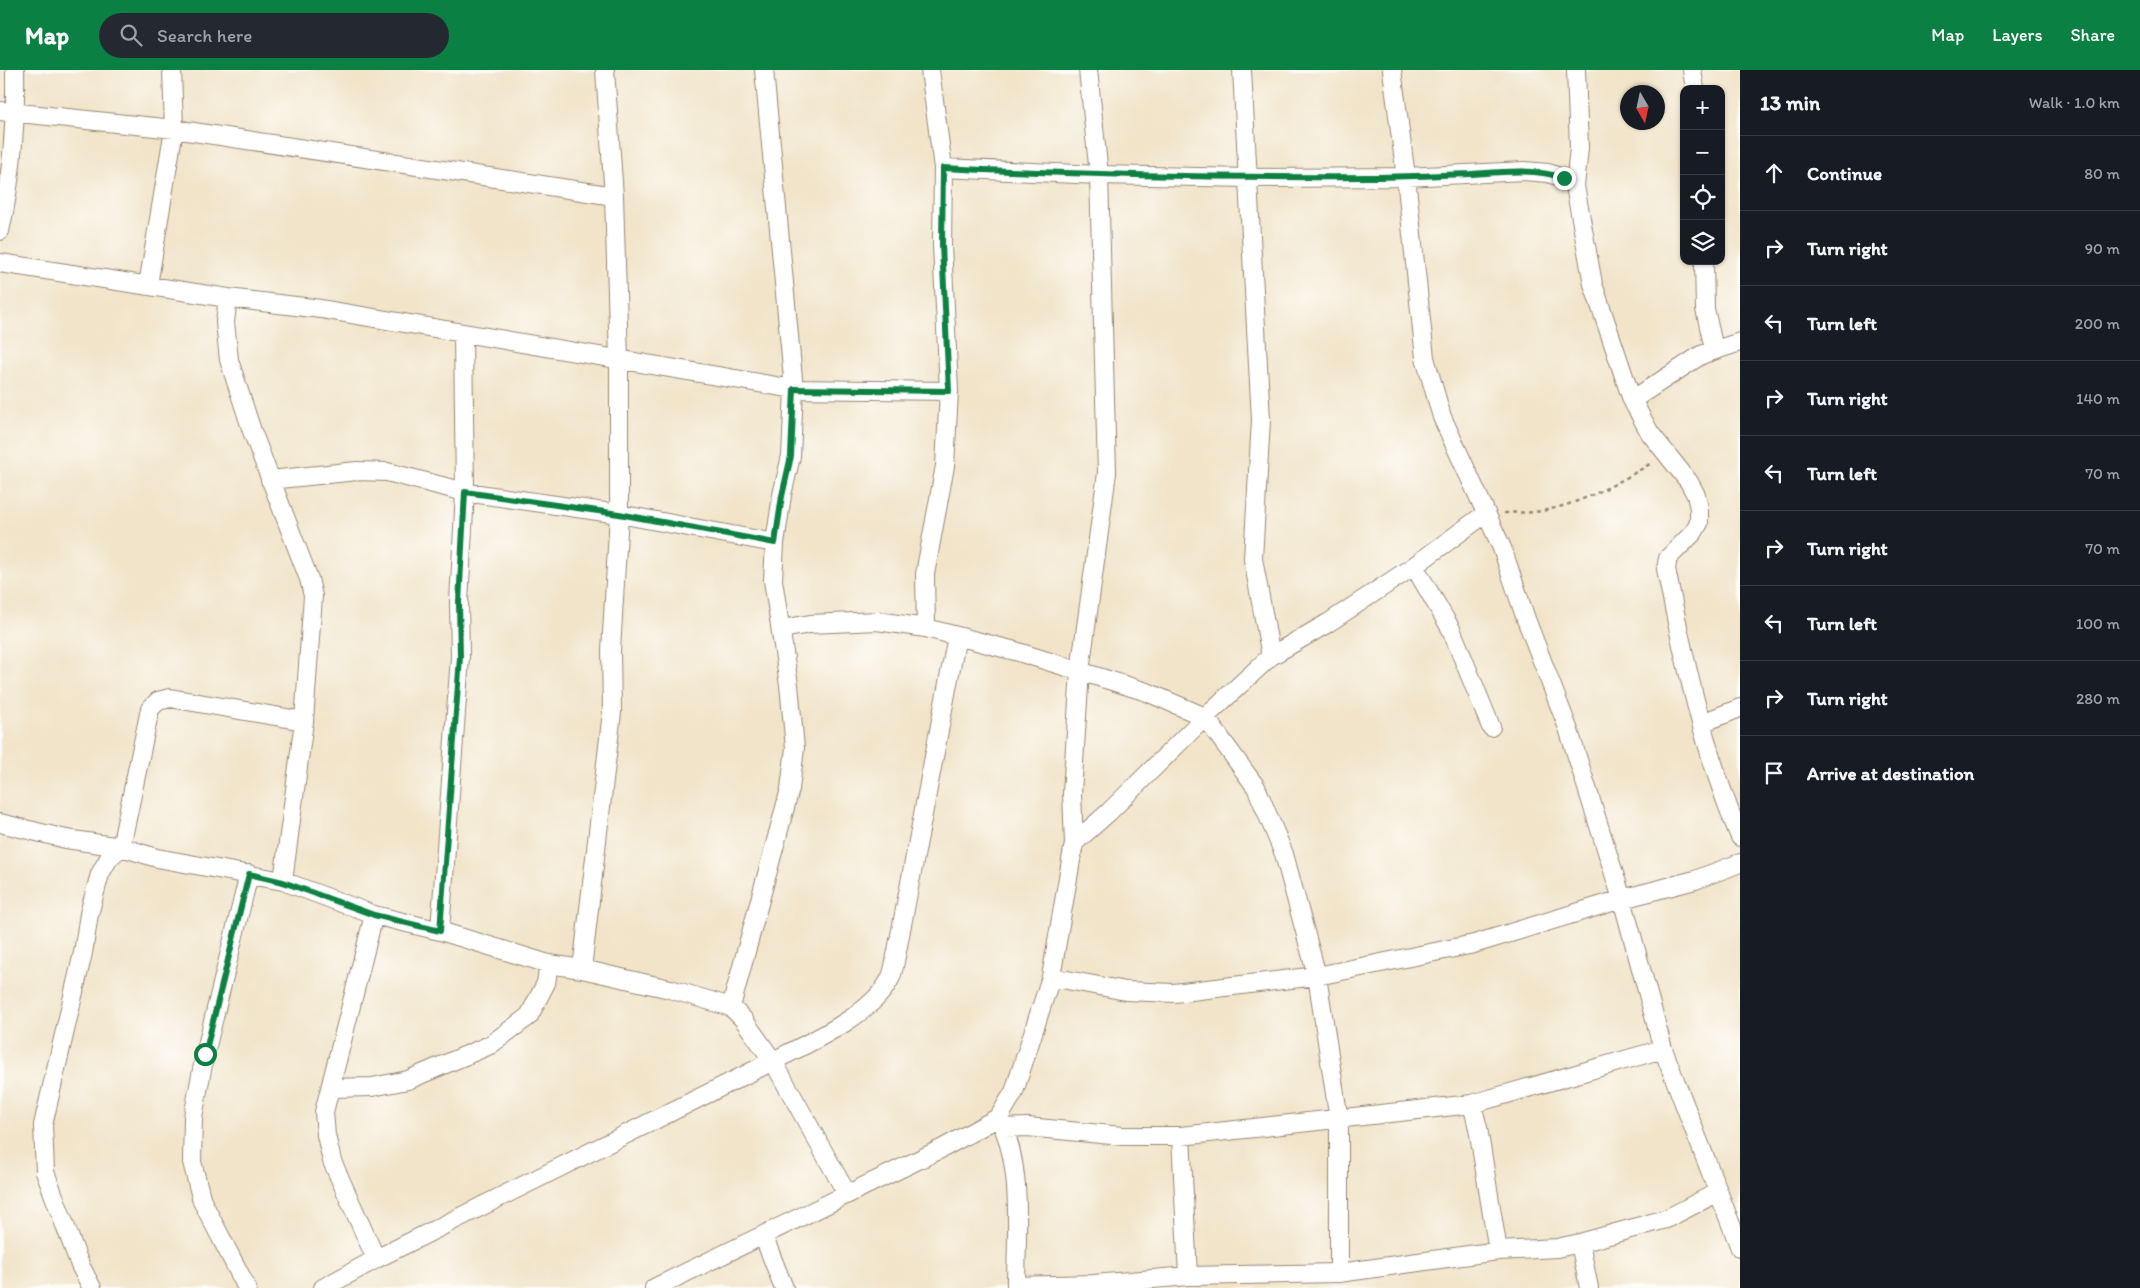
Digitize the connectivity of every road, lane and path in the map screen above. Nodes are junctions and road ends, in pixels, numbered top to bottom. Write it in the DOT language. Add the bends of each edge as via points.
graph roads {
  1 [pos="15,70"];
  2 [pos="172,70"];
  3 [pos="605,70"];
  4 [pos="764,70"];
  5 [pos="930,70"];
  6 [pos="1088,70"];
  7 [pos="1242,70"];
  8 [pos="1392,70"];
  9 [pos="1576,70"];
  10 [pos="1692,70"];
  11 [pos="1694,85"];
  12 [pos="8,113"];
  13 [pos="174,128"];
  14 [pos="943,168"];
  15 [pos="1099,175"];
  16 [pos="1406,177"];
  17 [pos="1249,178"];
  18 [pos="1575,186"];
  19 [pos="614,196"];
  20 [pos="0,231"];
  21 [pos="0,263"];
  22 [pos="1704,265"];
  23 [pos="148,285"];
  24 [pos="228,298"];
  25 [pos="463,335"];
  26 [pos="1740,342"];
  27 [pos="1714,349"];
  28 [pos="619,360"];
  29 [pos="794,389"];
  30 [pos="949,391"];
  31 [pos="1632,400"];
  32 [pos="1665,454"];
  33 [pos="270,480"];
  34 [pos="465,492"];
  35 [pos="619,514"];
  36 [pos="1485,514"];
  37 [pos="775,543"];
  38 [pos="1414,566"];
  39 [pos="926,628"];
  40 [pos="782,629"];
  41 [pos="957,636"];
  42 [pos="1271,656"];
  43 [pos="1080,671"];
  44 [pos="1740,708"];
  45 [pos="1205,717"];
  46 [pos="304,720"];
  47 [pos="1702,723"];
  48 [pos="1491,727"];
  49 [pos="0,823"];
  50 [pos="1740,837"];
  51 [pos="1074,843"];
  52 [pos="121,847"];
  53 [pos="1740,863"];
  54 [pos="249,874"];
  55 [pos="283,882"];
  56 [pos="1622,899"];
  57 [pos="374,915"];
  58 [pos="440,931"];
  59 [pos="549,964"];
  60 [pos="582,969"];
  61 [pos="1317,976"];
  62 [pos="1051,977"];
  63 [pos="730,1007"];
  64 [pos="1663,1049"];
  65 [pos="774,1061"];
  66 [pos="331,1088"];
  67 [pos="1472,1104"];
  68 [pos="1339,1120"];
  69 [pos="1002,1122"];
  70 [pos="1180,1136"];
  71 [pos="1718,1192"];
  72 [pos="847,1194"];
  73 [pos="763,1235"];
  74 [pos="1580,1244"];
  75 [pos="1740,1248"];
  76 [pos="1498,1252"];
  77 [pos="376,1259"];
  78 [pos="1339,1273"];
  79 [pos="1188,1276"];
  80 [pos="1281,1281"];
  81 [pos="1016,1287"];
  82 [pos="92,1288"];
  83 [pos="247,1288"];
  84 [pos="323,1288"];
  85 [pos="654,1288"];
  86 [pos="784,1288"];
  87 [pos="1588,1288"];
  1 -- 12 [label="street"];
  2 -- 13 [label="street"];
  3 -- 19 [label="street"];
  4 -- 29 [label="street"];
  5 -- 14 [label="street"];
  6 -- 15 [label="street"];
  7 -- 17 [label="street"];
  8 -- 16 [label="street"];
  9 -- 18 [label="street" via="1579,148"];
  10 -- 11 [label="street"];
  12 -- 13 [label="street"];
  12 -- 20 [label="street" via="7,199"];
  13 -- 19 [label="street"];
  13 -- 23 [label="street"];
  14 -- 15 [label="street"];
  14 -- 30 [label="street" via="942,245"];
  15 -- 17 [label="street"];
  15 -- 43 [label="street" via="1107,474"];
  16 -- 17 [label="street"];
  16 -- 18 [label="street" via="1524,171 1548,173"];
  16 -- 36 [label="street" via="1425,358 1442,417"];
  17 -- 42 [label="street" via="1260,420 1253,559"];
  18 -- 31 [label="street" via="1593,284"];
  19 -- 28 [label="street"];
  21 -- 23 [label="street"];
  22 -- 27 [label="street" via="1705,309"];
  23 -- 24 [label="street"];
  24 -- 25 [label="street" via="321,310"];
  24 -- 33 [label="street" via="225,322 229,360"];
  25 -- 28 [label="street"];
  25 -- 34 [label="street"];
  26 -- 27 [label="street"];
  27 -- 31 [label="street"];
  28 -- 29 [label="street"];
  28 -- 35 [label="street"];
  29 -- 30 [label="street"];
  29 -- 37 [label="street" via="791,456"];
  30 -- 39 [label="street" via="945,466 925,574"];
  31 -- 32 [label="street"];
  32 -- 36 [label="path" via="1584,499 1536,512"];
  32 -- 47 [label="street" via="1688,482 1699,508 1699,523 1694,532 1675,549 1666,564"];
  33 -- 34 [label="street" via="356,471 387,472"];
  33 -- 46 [label="street" via="313,596"];
  34 -- 35 [label="street"];
  34 -- 58 [label="street" via="459,602 460,657"];
  35 -- 37 [label="street"];
  35 -- 60 [label="street" via="611,650 612,712"];
  36 -- 38 [label="street"];
  36 -- 56 [label="street" via="1502,548 1568,728"];
  37 -- 40 [label="street" via="773,580"];
  38 -- 42 [label="street"];
  38 -- 48 [label="street" via="1451,629"];
  39 -- 40 [label="street" via="877,621 810,624"];
  39 -- 41 [label="street"];
  40 -- 63 [label="street" via="795,748 790,789"];
  41 -- 43 [label="street"];
  41 -- 65 [label="street" via="890,980 874,1001 830,1032"];
  42 -- 45 [label="street"];
  43 -- 45 [label="street" via="1147,692"];
  43 -- 51 [label="street" via="1072,793"];
  44 -- 47 [label="street"];
  45 -- 51 [label="street"];
  45 -- 61 [label="street" via="1256,787 1284,854"];
  46 -- 52 [label="street" via="170,698 158,702 150,710 143,735"];
  46 -- 55 [label="street"];
  47 -- 50 [label="street"];
  49 -- 52 [label="street" via="66,839"];
  51 -- 62 [label="street"];
  52 -- 54 [label="street" via="157,858"];
  52 -- 82 [label="street" via="109,858 89,914 43,1125 45,1172"];
  53 -- 56 [label="street" via="1695,880"];
  54 -- 55 [label="street"];
  54 -- 83 [label="street" via="205,1054 193,1118 192,1162 202,1201"];
  55 -- 57 [label="street"];
  56 -- 61 [label="street" via="1474,944"];
  56 -- 64 [label="street"];
  57 -- 58 [label="street"];
  57 -- 66 [label="street"];
  58 -- 59 [label="street"];
  59 -- 60 [label="street"];
  59 -- 66 [label="street" via="546,983 529,1016 490,1045 408,1080 372,1087"];
  60 -- 63 [label="street" via="670,989"];
  61 -- 62 [label="street" via="1174,993 1126,991"];
  61 -- 68 [label="street"];
  62 -- 69 [label="street"];
  63 -- 65 [label="street"];
  64 -- 67 [label="street"];
  64 -- 71 [label="street"];
  65 -- 72 [label="street"];
  65 -- 77 [label="street"];
  66 -- 77 [label="street" via="324,1112 332,1161"];
  67 -- 68 [label="street"];
  67 -- 76 [label="street"];
  68 -- 70 [label="street"];
  68 -- 78 [label="street"];
  69 -- 70 [label="street" via="1122,1136"];
  69 -- 72 [label="street"];
  69 -- 81 [label="street" via="1012,1152 1014,1173"];
  70 -- 79 [label="street"];
  71 -- 74 [label="street" via="1666,1219"];
  71 -- 75 [label="street"];
  72 -- 73 [label="street"];
  73 -- 85 [label="street"];
  73 -- 86 [label="street"];
  74 -- 76 [label="street"];
  74 -- 87 [label="street"];
  76 -- 78 [label="street"];
  77 -- 84 [label="street"];
  78 -- 80 [label="street"];
  79 -- 80 [label="street"];
  79 -- 81 [label="street"];
}
